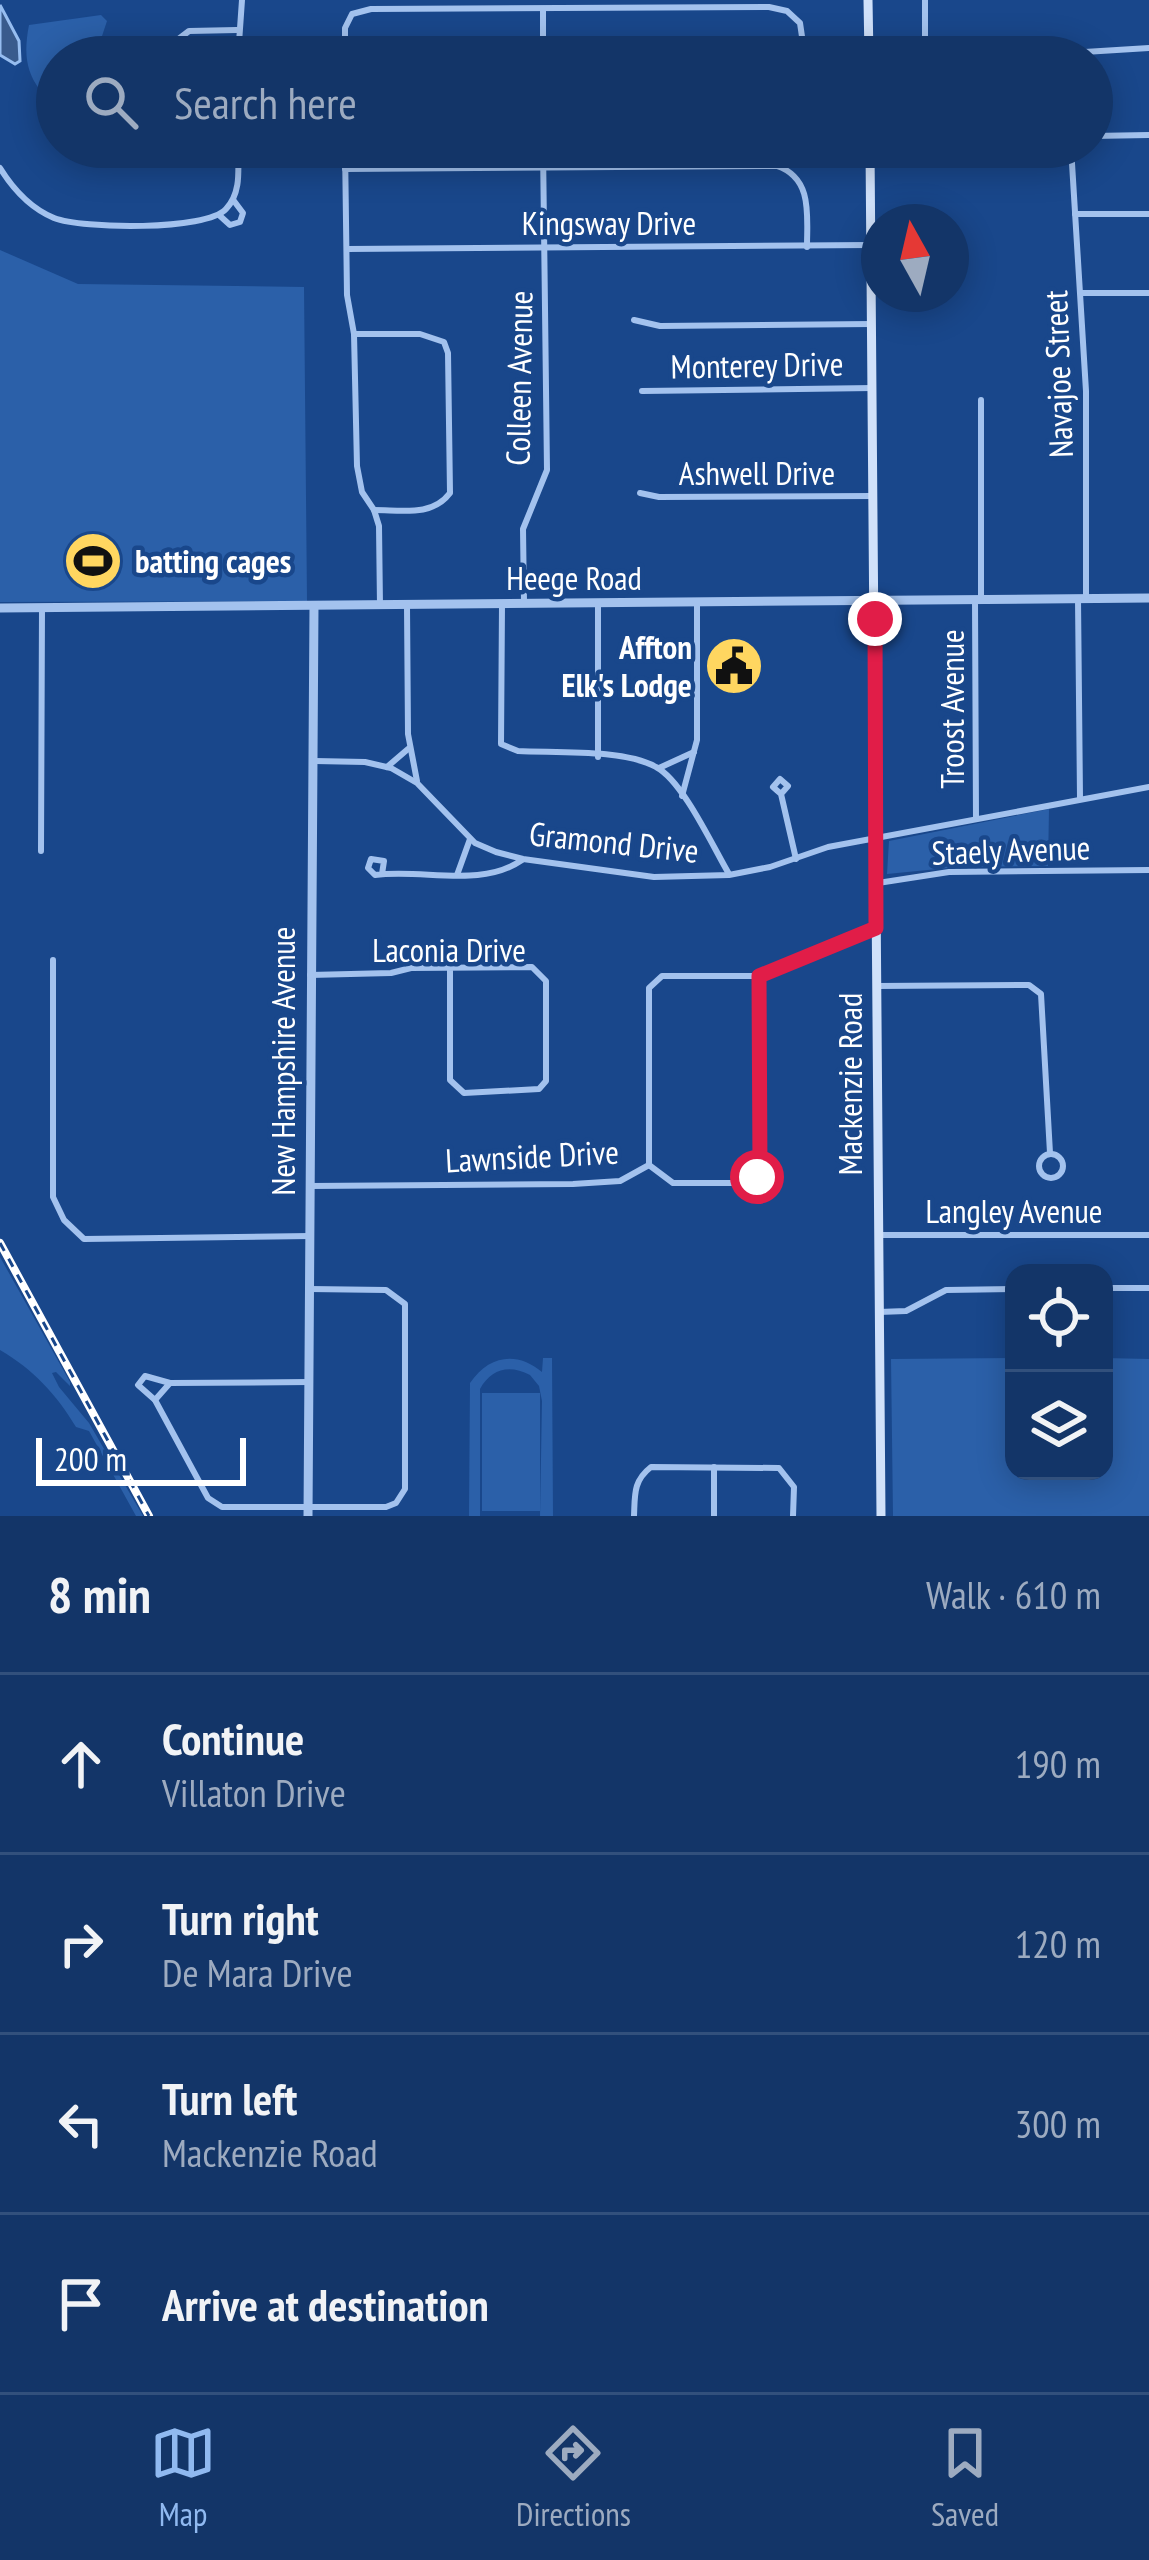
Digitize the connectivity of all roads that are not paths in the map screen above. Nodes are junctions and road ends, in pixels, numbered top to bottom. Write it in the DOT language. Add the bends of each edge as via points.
graph roads {
  1 [pos="242,0"];
  2 [pos="868,0"];
  3 [pos="925,0"];
  4 [pos="543,9"];
  5 [pos="237,30"];
  6 [pos="183,36"];
  7 [pos="237,36"];
  8 [pos="345,36"];
  9 [pos="543,36"];
  10 [pos="802,36"];
  11 [pos="869,36"];
  12 [pos="925,36"];
  13 [pos="1149,48"];
  14 [pos="1113,50"];
  15 [pos="1149,135"];
  16 [pos="1113,136"];
  17 [pos="0,168"];
  18 [pos="238,168"];
  19 [pos="543,168"];
  20 [pos="782,168"];
  21 [pos="870,168"];
  22 [pos="1072,168"];
  23 [pos="345,169"];
  24 [pos="232,200"];
  25 [pos="871,204"];
  26 [pos="1075,214"];
  27 [pos="1149,214"];
  28 [pos="219,215"];
  29 [pos="861,245"];
  30 [pos="544,247"];
  31 [pos="807,247"];
  32 [pos="346,249"];
  33 [pos="1080,293"];
  34 [pos="1149,293"];
  35 [pos="872,312"];
  36 [pos="634,320"];
  37 [pos="872,325"];
  38 [pos="355,334"];
  39 [pos="873,388"];
  40 [pos="642,391"];
  41 [pos="981,400"];
  42 [pos="640,493"];
  43 [pos="874,496"];
  44 [pos="374,510"];
  45 [pos="1149,598"];
  46 [pos="1082,599"];
  47 [pos="875,601"];
  48 [pos="978,601"];
  49 [pos="697,604"];
  50 [pos="502,605"];
  51 [pos="524,605"];
  52 [pos="598,605"];
  53 [pos="314,606"];
  54 [pos="380,606"];
  55 [pos="407,606"];
  56 [pos="0,608"];
  57 [pos="42,608"];
  58 [pos="409,746"];
  59 [pos="694,752"];
  60 [pos="598,757"];
  61 [pos="312,761"];
  62 [pos="387,767"];
  63 [pos="659,768"];
  64 [pos="418,783"];
  65 [pos="1149,787"];
  66 [pos="781,794"];
  67 [pos="682,796"];
  68 [pos="1080,798"];
  69 [pos="976,818"];
  70 [pos="470,839"];
  71 [pos="876,839"];
  72 [pos="41,851"];
  73 [pos="796,859"];
  74 [pos="523,860"];
  75 [pos="1149,870"];
  76 [pos="382,874"];
  77 [pos="457,875"];
  78 [pos="730,875"];
  79 [pos="876,883"];
  80 [pos="876,928"];
  81 [pos="53,960"];
  82 [pos="450,968"];
  83 [pos="310,975"];
  84 [pos="759,976"];
  85 [pos="877,986"];
  86 [pos="1050,1154"];
  87 [pos="649,1165"];
  88 [pos="759,1173"];
  89 [pos="747,1183"];
  90 [pos="310,1186"];
  91 [pos="878,1235"];
  92 [pos="1149,1235"];
  93 [pos="310,1236"];
  94 [pos="1113,1288"];
  95 [pos="1149,1288"];
  96 [pos="310,1289"];
  97 [pos="1005,1289"];
  98 [pos="879,1312"];
  99 [pos="310,1382"];
  100 [pos="170,1383"];
  101 [pos="154,1400"];
  102 [pos="714,1467"];
  103 [pos="308,1511"];
  104 [pos="634,1516"];
  105 [pos="714,1516"];
  106 [pos="794,1516"];
  107 [pos="881,1516"];
  1 -- 5 [label="street"];
  2 -- 11 [label="main road"];
  3 -- 12 [label="street"];
  4 -- 8 [label="street" via="371,8 352,14"];
  4 -- 9 [label="street"];
  4 -- 10 [label="street" via="769,7 800,22"];
  5 -- 6 [label="street"];
  5 -- 7 [label="street"];
  13 -- 14 [label="street"];
  15 -- 16 [label="street"];
  17 -- 28 [label="street" via="29,203 75,224 194,224"];
  18 -- 24 [label="street"];
  19 -- 23 [label="street"];
  19 -- 30 [label="street, Colleen Avenue"];
  20 -- 31 [label="street" via="807,198"];
  21 -- 25 [label="main road, Mackenzie Road"];
  22 -- 26 [label="street, Navajoe Street"];
  23 -- 32 [label="street"];
  24 -- 28 [label="street"];
  24 -- 28 [label="street" via="240,222 230,225"];
  26 -- 27 [label="street"];
  26 -- 33 [label="street, Navajoe Street"];
  29 -- 31 [label="street, Kingsway Drive"];
  30 -- 31 [label="street, Kingsway Drive"];
  30 -- 32 [label="street, Kingsway Drive"];
  30 -- 51 [label="street, Colleen Avenue" via="547,470 523,529"];
  32 -- 38 [label="street"];
  33 -- 34 [label="street"];
  33 -- 46 [label="street, Navajoe Street"];
  35 -- 37 [label="main road, Mackenzie Road"];
  36 -- 37 [label="street"];
  37 -- 39 [label="main road, Mackenzie Road"];
  38 -- 44 [label="street" via="357,466"];
  38 -- 44 [label="street" via="431,335 448,353 450,493 427,510"];
  39 -- 40 [label="street, Monterey Drive"];
  39 -- 43 [label="main road, Mackenzie Road"];
  41 -- 48 [label="street, Troost Avenue"];
  42 -- 43 [label="street, Ashwell Drive"];
  43 -- 47 [label="main road, Mackenzie Road"];
  44 -- 54 [label="street"];
  45 -- 46 [label="street, Heege Road"];
  46 -- 48 [label="street, Heege Road"];
  46 -- 68 [label="street, Navajoe Street"];
  47 -- 48 [label="street, Heege Road"];
  47 -- 49 [label="street, Heege Road"];
  47 -- 71 [label="main road, Mackenzie Road"];
  48 -- 69 [label="street, Troost Avenue"];
  49 -- 52 [label="street, Heege Road"];
  49 -- 59 [label="street"];
  50 -- 51 [label="street, Heege Road"];
  50 -- 55 [label="street, Heege Road"];
  50 -- 60 [label="street" via="501,744"];
  51 -- 52 [label="street, Heege Road"];
  52 -- 60 [label="street"];
  53 -- 54 [label="street, Heege Road"];
  53 -- 57 [label="street, Heege Road"];
  53 -- 61 [label="street, New Hampshire Avenue"];
  54 -- 55 [label="street, Heege Road"];
  55 -- 58 [label="street"];
  56 -- 57 [label="street, Heege Road"];
  57 -- 72 [label="street"];
  58 -- 62 [label="street"];
  58 -- 64 [label="street"];
  59 -- 63 [label="street"];
  59 -- 67 [label="street"];
  60 -- 63 [label="street"];
  61 -- 62 [label="street, Gramond Drive"];
  61 -- 83 [label="street, New Hampshire Avenue"];
  62 -- 64 [label="street, Gramond Drive"];
  63 -- 67 [label="street"];
  64 -- 70 [label="street, Gramond Drive"];
  65 -- 68 [label="street, Gramond Drive"];
  66 -- 73 [label="street"];
  67 -- 78 [label="street"];
  68 -- 69 [label="street, Gramond Drive"];
  69 -- 71 [label="street, Gramond Drive"];
  70 -- 74 [label="street, Gramond Drive"];
  70 -- 77 [label="street"];
  71 -- 73 [label="street, Gramond Drive"];
  71 -- 79 [label="main road, Mackenzie Road"];
  73 -- 78 [label="street, Gramond Drive"];
  74 -- 77 [label="street" via="499,872"];
  74 -- 78 [label="street, Gramond Drive" via="654,877"];
  75 -- 79 [label="street, Staely Avenue" via="949,872"];
  76 -- 77 [label="street"];
  79 -- 80 [label="main road, Mackenzie Road"];
  80 -- 84 [label="street"];
  80 -- 85 [label="main road, Mackenzie Road"];
  81 -- 93 [label="street" via="53,1196 64,1220 84,1239"];
  82 -- 82 [label="street, Laconia Drive" via="540,971 546,1081 539,1089 464,1093 450,1080"];
  82 -- 83 [label="street, Laconia Drive"];
  83 -- 90 [label="street, New Hampshire Avenue"];
  84 -- 87 [label="street" via="654,981"];
  84 -- 88 [label="street"];
  85 -- 86 [label="street" via="1029,985 1041,994"];
  85 -- 91 [label="main road, Mackenzie Road"];
  86 -- 86 [label="street" via="1038,1167 1052,1179 1064,1165"];
  87 -- 89 [label="street, Lawnside Drive" via="673,1183"];
  87 -- 90 [label="street, Lawnside Drive" via="620,1181 573,1184"];
  88 -- 89 [label="street"];
  88 -- 89 [label="street" via="765,1188"];
  90 -- 93 [label="street, New Hampshire Avenue"];
  91 -- 92 [label="street, Langley Avenue"];
  91 -- 98 [label="main road, Mackenzie Road"];
  93 -- 96 [label="street, New Hampshire Avenue"];
  94 -- 95 [label="street"];
  96 -- 99 [label="street, New Hampshire Avenue"];
  96 -- 103 [label="street" via="386,1290 405,1304 405,1489 386,1507"];
  97 -- 98 [label="street" via="946,1290 906,1311"];
  98 -- 107 [label="main road, Mackenzie Road"];
  99 -- 100 [label="street"];
  99 -- 103 [label="street, New Hampshire Avenue"];
  100 -- 101 [label="street"];
  100 -- 101 [label="street" via="141,1377 138,1388"];
  101 -- 103 [label="street" via="208,1498 222,1507"];
  102 -- 104 [label="street" via="651,1467 634,1488"];
  102 -- 105 [label="street"];
  102 -- 106 [label="street" via="779,1468 794,1487"];
}
